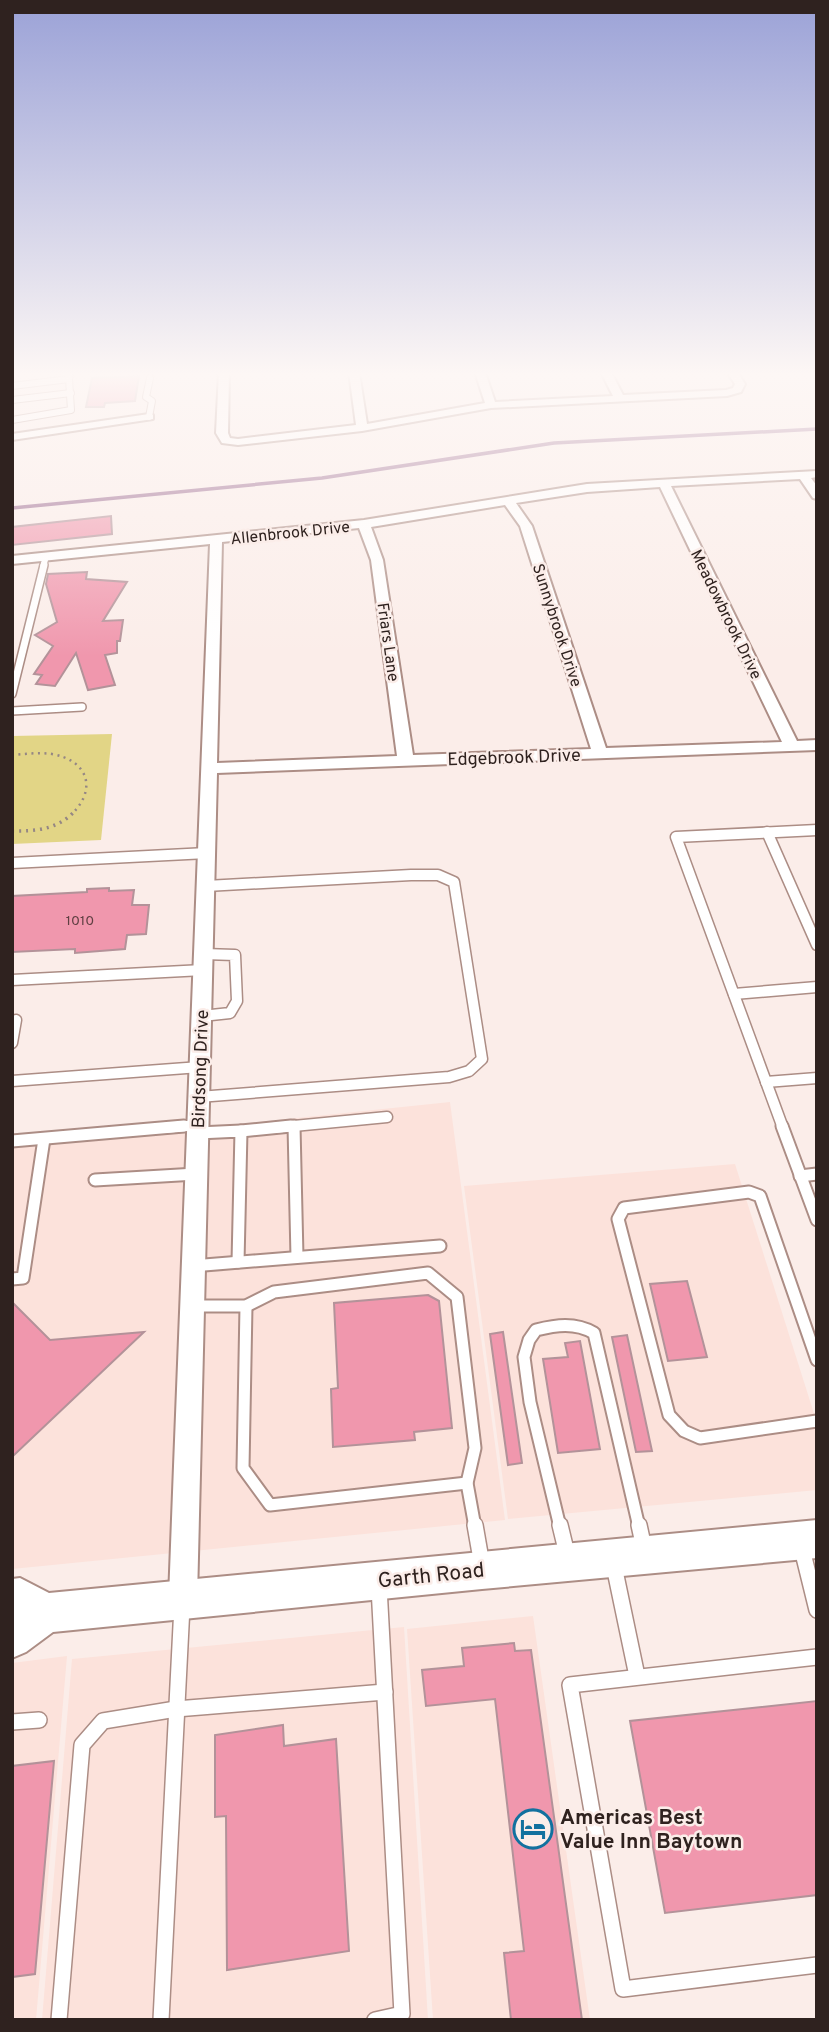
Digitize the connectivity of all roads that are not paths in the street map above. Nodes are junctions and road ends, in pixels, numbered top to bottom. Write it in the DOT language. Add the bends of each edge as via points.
graph roads {
  1 [pos="817,474"];
  2 [pos="803,475"];
  3 [pos="663,482"];
  4 [pos="817,495"];
  5 [pos="508,500"];
  6 [pos="364,524"];
  7 [pos="216,540"];
  8 [pos="46,556"];
  9 [pos="12,560"];
  10 [pos="12,694"];
  11 [pos="82,707"];
  12 [pos="12,711"];
  13 [pos="817,745"];
  14 [pos="792,746"];
  15 [pos="600,753"];
  16 [pos="406,761"];
  17 [pos="211,768"];
  18 [pos="817,830"];
  19 [pos="767,832"];
  20 [pos="207,853"];
  21 [pos="12,863"];
  22 [pos="206,886"];
  23 [pos="817,944"];
  24 [pos="204,962"];
  25 [pos="12,980"];
  26 [pos="817,987"];
  27 [pos="734,994"];
  28 [pos="202,1016"];
  29 [pos="16,1020"];
  30 [pos="12,1043"];
  31 [pos="200,1067"];
  32 [pos="817,1078"];
  33 [pos="12,1081"];
  34 [pos="766,1082"];
  35 [pos="200,1097"];
  36 [pos="387,1117"];
  37 [pos="294,1126"];
  38 [pos="199,1129"];
  39 [pos="241,1130"];
  40 [pos="44,1139"];
  41 [pos="12,1141"];
  42 [pos="197,1174"];
  43 [pos="817,1174"];
  44 [pos="800,1176"];
  45 [pos="95,1180"];
  46 [pos="817,1220"];
  47 [pos="440,1246"];
  48 [pos="297,1257"];
  49 [pos="238,1262"];
  50 [pos="191,1266"];
  51 [pos="12,1279"];
  52 [pos="189,1306"];
  53 [pos="246,1306"];
  54 [pos="817,1360"];
  55 [pos="817,1420"];
  56 [pos="467,1483"];
  57 [pos="808,1540"];
  58 [pos="629,1557"];
  59 [pos="569,1562"];
  60 [pos="482,1569"];
  61 [pos="379,1580"];
  62 [pos="183,1598"];
  63 [pos="29,1606"];
  64 [pos="817,1610"];
  65 [pos="12,1638"];
  66 [pos="817,1657"];
  67 [pos="637,1676"];
  68 [pos="385,1692"];
  69 [pos="176,1709"];
  70 [pos="39,1720"];
  71 [pos="12,1722"];
  72 [pos="817,1965"];
  73 [pos="59,2020"];
  74 [pos="161,2020"];
  75 [pos="375,2020"];
  1 -- 2 [label="street, Allenbrook Drive"];
  2 -- 3 [label="street, Allenbrook Drive"];
  2 -- 4 [label="street"];
  3 -- 5 [label="street, Allenbrook Drive"];
  3 -- 14 [label="street, Meadowbrook Drive"];
  5 -- 6 [label="street, Allenbrook Drive"];
  5 -- 15 [label="street, Sunnybrook Drive" via="526,526"];
  6 -- 7 [label="street, Allenbrook Drive"];
  6 -- 16 [label="street, Friars Lane" via="377,560"];
  7 -- 8 [label="street, Allenbrook Drive"];
  7 -- 17 [label="street, Birdsong Drive"];
  8 -- 9 [label="street, Allenbrook Drive"];
  8 -- 10 [label="lane"];
  11 -- 12 [label="lane"];
  13 -- 14 [label="street, Edgebrook Drive"];
  14 -- 15 [label="street, Edgebrook Drive"];
  15 -- 16 [label="street, Edgebrook Drive"];
  16 -- 17 [label="street, Edgebrook Drive"];
  17 -- 20 [label="street, Birdsong Drive"];
  18 -- 19 [label="lane"];
  19 -- 23 [label="lane"];
  19 -- 27 [label="lane" via="676,836"];
  20 -- 21 [label="lane"];
  20 -- 22 [label="street, Birdsong Drive"];
  22 -- 24 [label="street, Birdsong Drive"];
  22 -- 35 [label="lane" via="411,875 438,875 454,882 482,1059 470,1071 449,1077"];
  24 -- 25 [label="lane"];
  24 -- 28 [label="street, Birdsong Drive"];
  24 -- 28 [label="lane" via="235,955 237,1001 230,1013"];
  26 -- 27 [label="lane"];
  27 -- 34 [label="lane"];
  28 -- 31 [label="street, Birdsong Drive"];
  29 -- 30 [label="lane"];
  31 -- 33 [label="lane"];
  31 -- 35 [label="street, Birdsong Drive"];
  32 -- 34 [label="lane"];
  34 -- 44 [label="lane"];
  35 -- 38 [label="street, Birdsong Drive"];
  36 -- 37 [label="lane"];
  37 -- 39 [label="lane"];
  37 -- 48 [label="lane"];
  38 -- 39 [label="lane"];
  38 -- 40 [label="lane"];
  38 -- 42 [label="street, Birdsong Drive"];
  39 -- 49 [label="lane"];
  40 -- 41 [label="lane"];
  40 -- 51 [label="lane" via="23,1278"];
  42 -- 45 [label="lane"];
  42 -- 50 [label="street, Birdsong Drive"];
  43 -- 44 [label="lane"];
  44 -- 46 [label="lane"];
  47 -- 48 [label="lane"];
  48 -- 49 [label="lane"];
  49 -- 50 [label="lane"];
  50 -- 52 [label="street, Birdsong Drive"];
  52 -- 53 [label="lane"];
  52 -- 62 [label="street, Birdsong Drive"];
  53 -- 56 [label="lane" via="243,1468 270,1505"];
  53 -- 56 [label="lane" via="274,1292 428,1273 457,1297 475,1448"];
  54 -- 55 [label="lane" via="760,1196 749,1192 624,1208 618,1219 669,1415 676,1423 700,1438"];
  56 -- 60 [label="lane"];
  57 -- 58 [label="main road, Garth Road"];
  57 -- 64 [label="lane"];
  58 -- 59 [label="main road, Garth Road"];
  58 -- 59 [label="lane" via="594,1334 583,1326 568,1325 536,1330 524,1357 530,1402"];
  58 -- 67 [label="lane"];
  59 -- 60 [label="main road, Garth Road"];
  60 -- 61 [label="main road, Garth Road"];
  61 -- 62 [label="main road, Garth Road"];
  61 -- 68 [label="lane"];
  62 -- 63 [label="main road, Garth Road"];
  62 -- 69 [label="lane"];
  63 -- 65 [label="main road, Garth Road"];
  66 -- 67 [label="lane"];
  67 -- 72 [label="lane" via="570,1685 623,1989"];
  68 -- 69 [label="lane"];
  68 -- 75 [label="lane" via="402,2014"];
  69 -- 73 [label="lane" via="103,1721 82,1745"];
  69 -- 74 [label="lane"];
  70 -- 71 [label="lane"];
}
